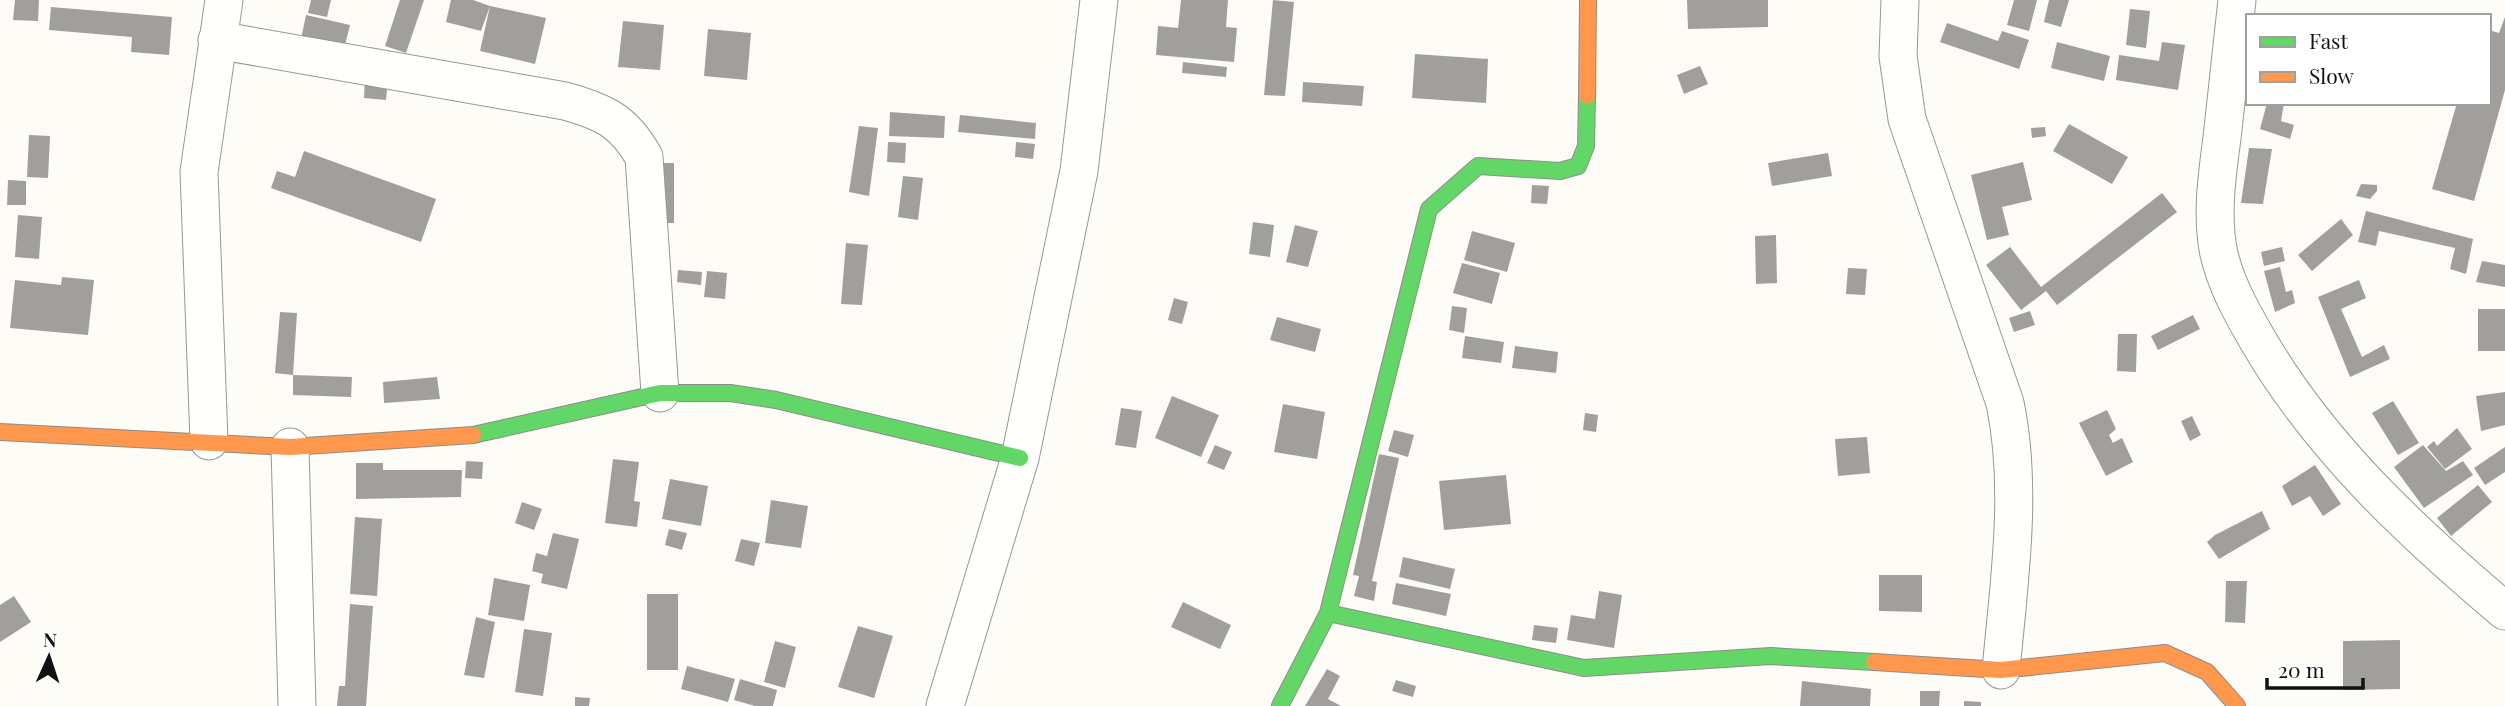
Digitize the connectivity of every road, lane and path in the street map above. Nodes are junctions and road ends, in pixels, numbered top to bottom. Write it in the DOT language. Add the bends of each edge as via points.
graph roads {
  1 [pos="224,0"];
  2 [pos="1099,0"];
  3 [pos="1588,0"];
  4 [pos="1900,0"];
  5 [pos="2236,0"];
  6 [pos="217,40"];
  7 [pos="660,393"];
  8 [pos="0,432"];
  9 [pos="209,441"];
  10 [pos="290,447"];
  11 [pos="1020,458"];
  12 [pos="2505,611"];
  13 [pos="1328,613"];
  14 [pos="2001,670"];
  15 [pos="297,706"];
  16 [pos="945,706"];
  17 [pos="1280,706"];
  18 [pos="2237,706"];
  1 -- 6 [label="street"];
  2 -- 11 [label="street" via="1079,170"];
  3 -- 13 [label="street" via="1586,146 1578,166 1560,171 1478,166 1429,209 1425,218"];
  4 -- 14 [label="street" via="1898,56 1907,119 2011,432 2009,588"];
  5 -- 12 [label="street" via="2215,224 2230,289 2277,374 2312,423 2410,527"];
  6 -- 7 [label="street" via="565,101 617,121 644,157"];
  6 -- 9 [label="street" via="198,197"];
  7 -- 10 [label="street" via="476,435"];
  7 -- 11 [label="street" via="730,393 776,400"];
  8 -- 9 [label="street"];
  9 -- 10 [label="street"];
  10 -- 15 [label="street"];
  11 -- 16 [label="street"];
  13 -- 14 [label="street" via="1584,668 1772,656"];
  13 -- 17 [label="street"];
  14 -- 18 [label="street" via="2165,653 2189,659 2207,671"];
}
